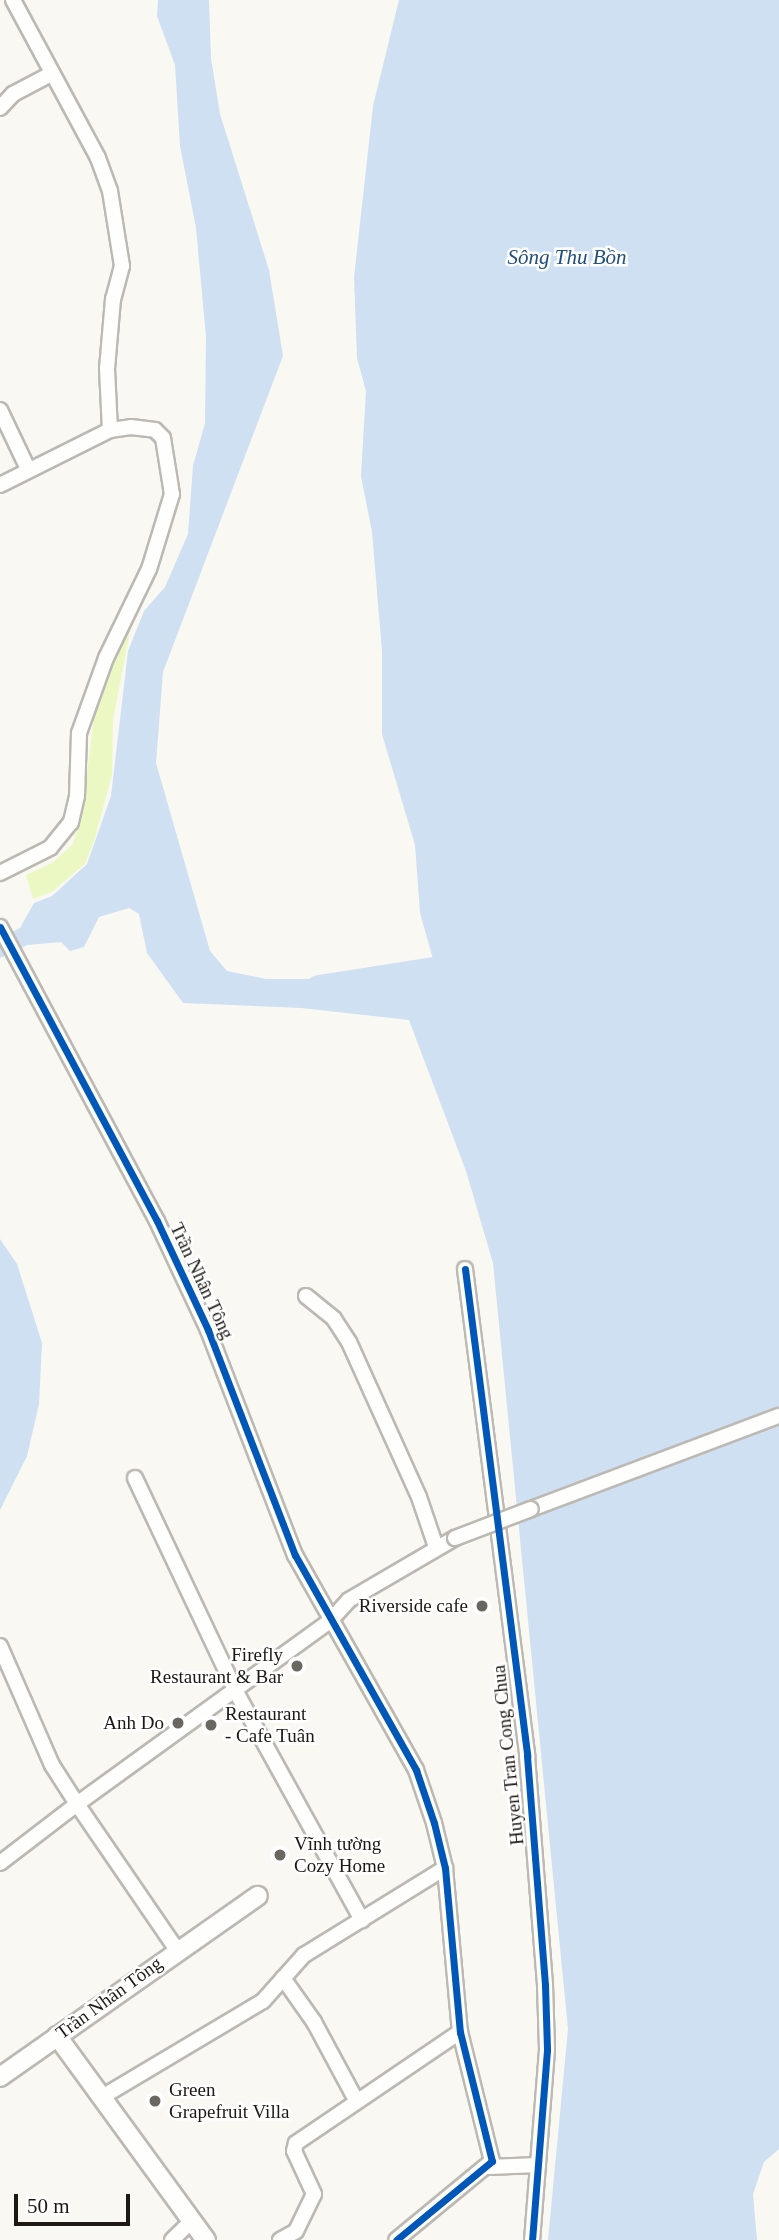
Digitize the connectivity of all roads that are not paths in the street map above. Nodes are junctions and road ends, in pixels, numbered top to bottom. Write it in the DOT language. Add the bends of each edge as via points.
graph roads {
  1 [pos="13,0"];
  2 [pos="51,75"];
  3 [pos="0,108"];
  4 [pos="0,410"];
  5 [pos="110,430"];
  6 [pos="28,469"];
  7 [pos="0,485"];
  8 [pos="0,873"];
  9 [pos="0,927"];
  10 [pos="465,1269"];
  11 [pos="306,1296"];
  12 [pos="779,1416"];
  13 [pos="135,1478"];
  14 [pos="436,1547"];
  15 [pos="330,1620"];
  16 [pos="0,1646"];
  17 [pos="235,1690"];
  18 [pos="77,1804"];
  19 [pos="0,1863"];
  20 [pos="445,1868"];
  21 [pos="258,1896"];
  22 [pos="362,1920"];
  23 [pos="177,1950"];
  24 [pos="283,1978"];
  25 [pos="460,2032"];
  26 [pos="57,2036"];
  27 [pos="0,2077"];
  28 [pos="102,2097"];
  29 [pos="356,2099"];
  30 [pos="538,2165"];
  31 [pos="489,2167"];
  32 [pos="192,2221"];
  33 [pos="172,2240"];
  34 [pos="206,2240"];
  35 [pos="279,2240"];
  36 [pos="396,2240"];
  37 [pos="532,2240"];
  1 -- 2 [label="street"];
  2 -- 3 [label="street" via="13,94"];
  2 -- 5 [label="street" via="98,158 112,204 122,266 113,299 107,369"];
  4 -- 6 [label="street"];
  5 -- 6 [label="street"];
  5 -- 8 [label="street" via="155,430 163,438 172,494 169,516 79,733 77,796 71,822 50,848"];
  6 -- 7 [label="street"];
  9 -- 15 [label="street, Trần Nhân Tông" via="190,1290 295,1555"];
  10 -- 30 [label="street, Huyen Tran Cong Chua" via="527,1756 546,2024"];
  11 -- 14 [label="street" via="334,1319 349,1342 419,1497"];
  12 -- 14 [label="street, bridge"];
  13 -- 17 [label="street"];
  14 -- 15 [label="street" via="349,1600"];
  15 -- 17 [label="street"];
  15 -- 20 [label="street, Trần Nhân Tông" via="416,1770"];
  16 -- 18 [label="street, Trần Nhân Tông" via="52,1765"];
  17 -- 18 [label="street"];
  17 -- 22 [label="street"];
  18 -- 19 [label="street"];
  18 -- 23 [label="street, Trần Nhân Tông"];
  20 -- 22 [label="street"];
  20 -- 25 [label="street, Trần Nhân Tông"];
  21 -- 23 [label="street"];
  22 -- 24 [label="street" via="304,1955"];
  23 -- 26 [label="street, Trần Nhân Tông"];
  24 -- 28 [label="street" via="263,2001"];
  24 -- 29 [label="street" via="314,2022"];
  25 -- 29 [label="street"];
  25 -- 31 [label="street, Trần Nhân Tông" via="492,2153"];
  26 -- 27 [label="street, Trần Nhân Tông"];
  26 -- 28 [label="street"];
  28 -- 32 [label="street"];
  29 -- 35 [label="street" via="294,2147 314,2194 296,2231"];
  30 -- 31 [label="street"];
  30 -- 37 [label="street, Huyen Tran Cong Chua"];
  31 -- 36 [label="street"];
  32 -- 33 [label="street"];
  32 -- 34 [label="street"];
}
